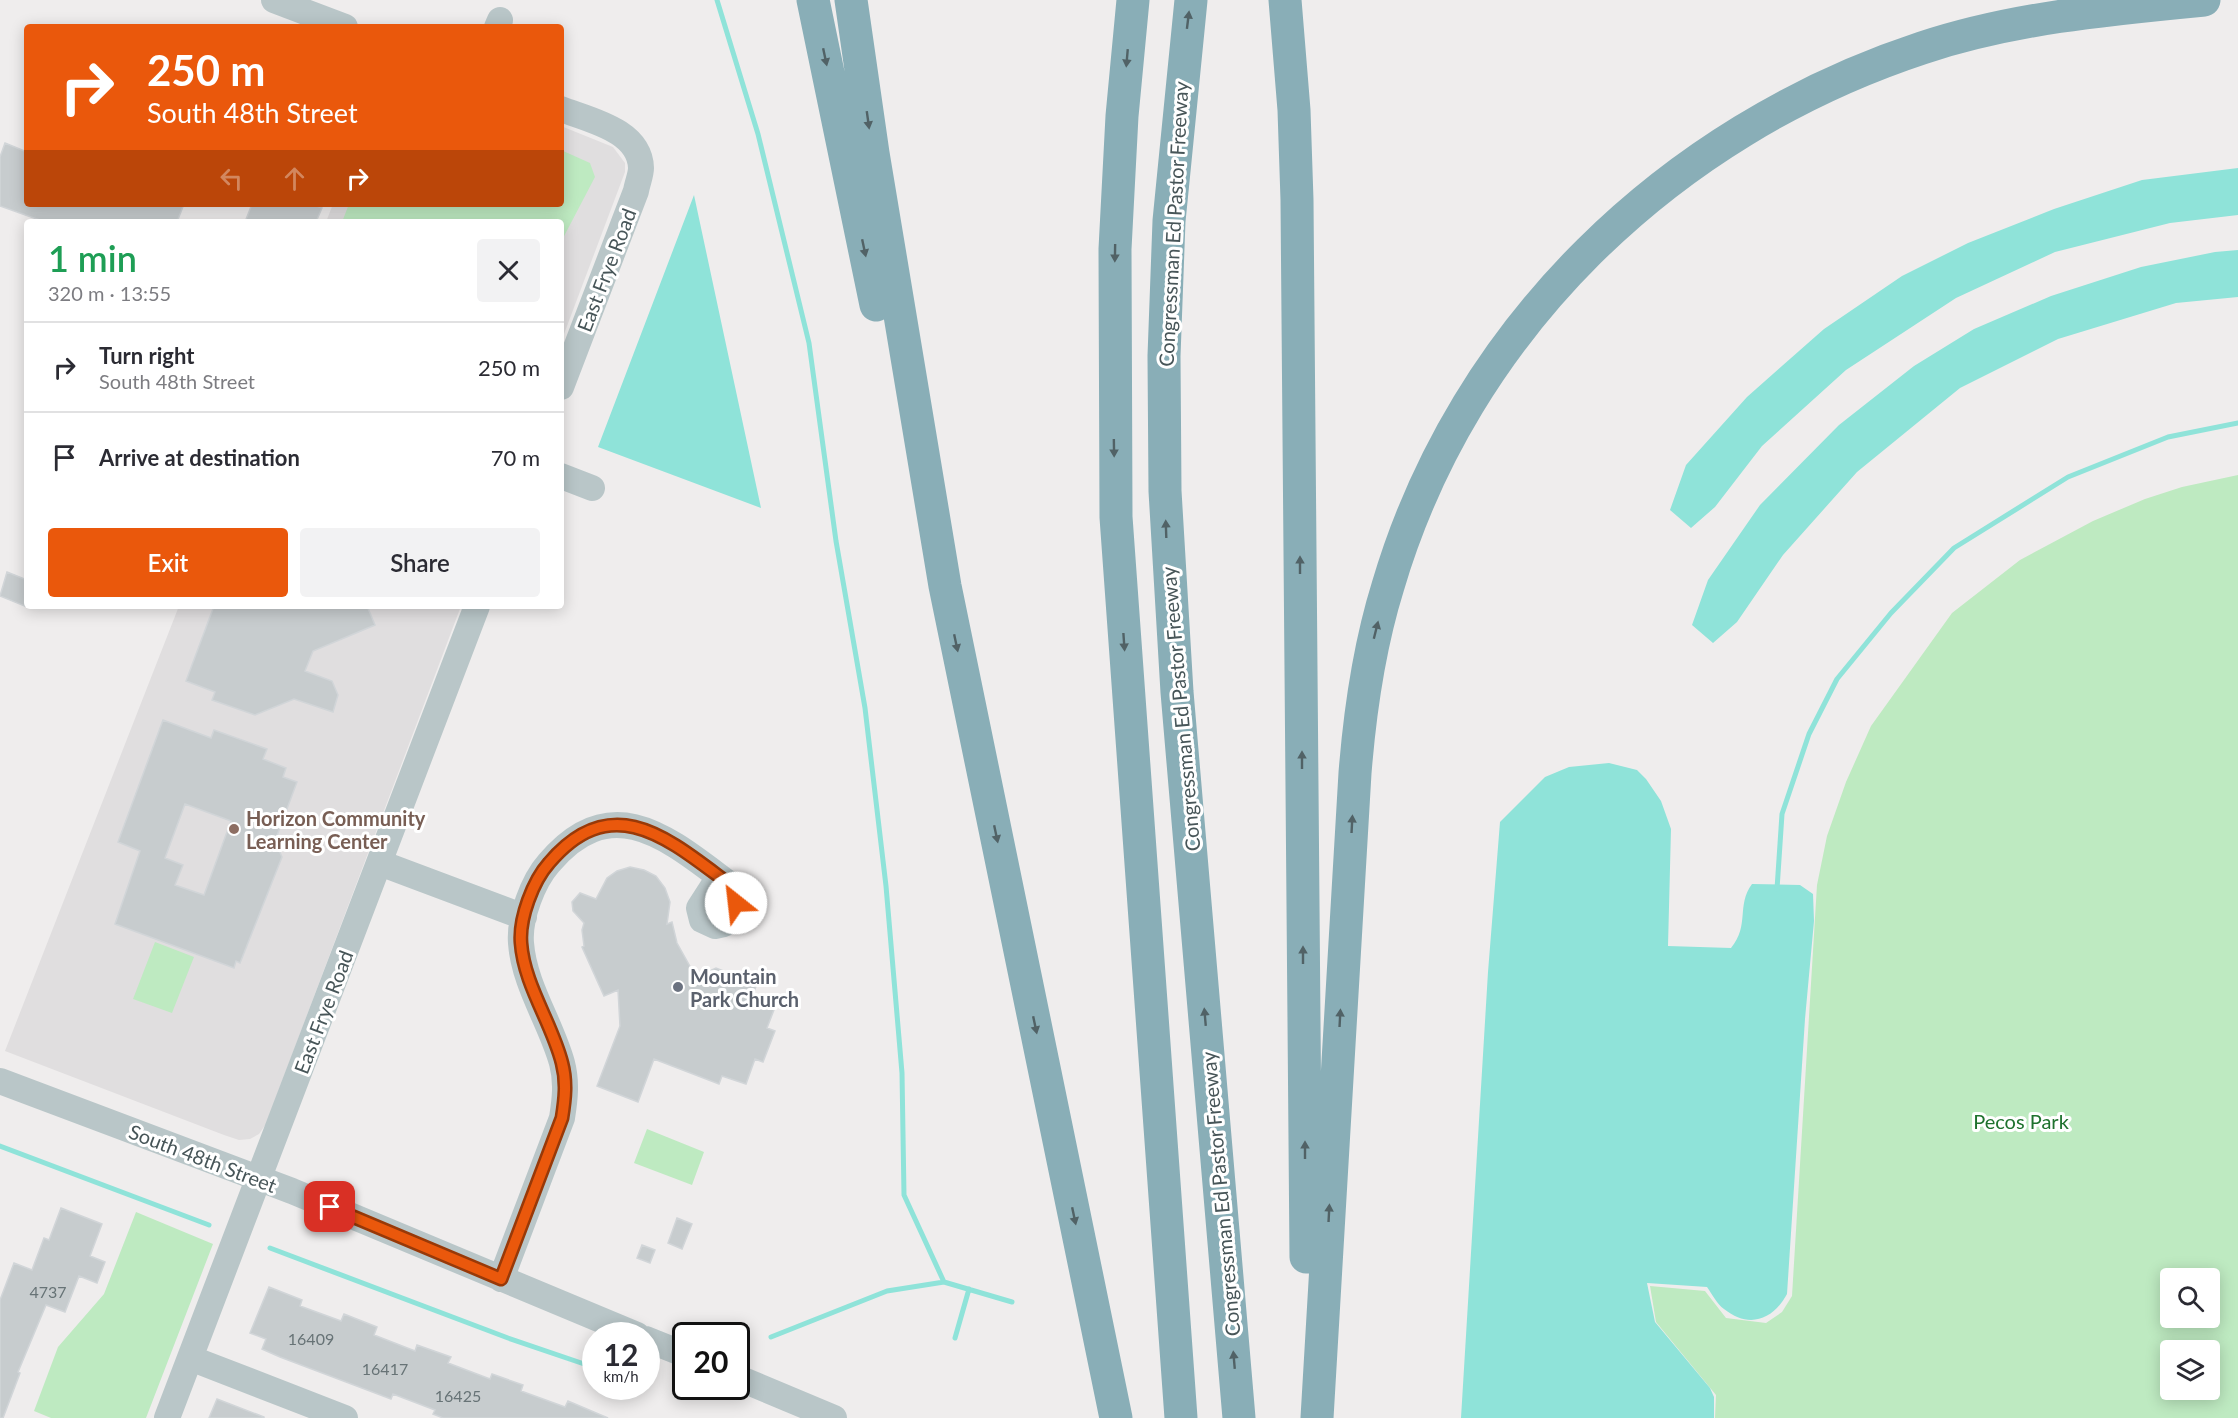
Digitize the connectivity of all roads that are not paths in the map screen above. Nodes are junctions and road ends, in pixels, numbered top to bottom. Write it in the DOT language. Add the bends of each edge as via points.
graph roads {
  1 [pos="274,0"];
  2 [pos="813,0"];
  3 [pos="851,0"];
  4 [pos="1133,0"];
  5 [pos="1191,0"];
  6 [pos="1284,0"];
  7 [pos="2204,0"];
  8 [pos="337,24"];
  9 [pos="564,110"];
  10 [pos="564,379"];
  11 [pos="564,477"];
  12 [pos="592,488"];
  13 [pos="945,586"];
  14 [pos="476,609"];
  15 [pos="380,863"];
  16 [pos="719,877"];
  17 [pos="524,917"];
  18 [pos="0,1081"];
  19 [pos="259,1179"];
  20 [pos="501,1279"];
  21 [pos="605,1322"];
  22 [pos="190,1358"];
  23 [pos="750,1383"];
  24 [pos="167,1418"];
  25 [pos="345,1418"];
  26 [pos="834,1418"];
  27 [pos="1116,1418"];
  28 [pos="1181,1418"];
  29 [pos="1239,1418"];
  30 [pos="1308,1418"];
  31 [pos="1317,1418"];
  1 -- 8 [label="street"];
  2 -- 13 [label="highway, one-way" via="912,478"];
  3 -- 13 [label="highway, one-way"];
  4 -- 28 [label="highway, one-way" via="1115,249 1116,517"];
  29 -- 5 [label="highway, Congressman Ed Pastor Freeway, one-way" via="1177,692 1165,491 1168,244"];
  30 -- 6 [label="highway, one-way" via="1297,200"];
  31 -- 7 [label="highway, one-way" via="1361,708 1372,644 1398,555 1432,472 1470,401 1530,316 1598,241 1679,172 1769,113 1859,70 1952,39 2075,15"];
  9 -- 10 [label="street, East Frye Road" via="627,138 637,152 641,168 636,191"];
  11 -- 12 [label="street"];
  13 -- 27 [label="highway, one-way"];
  14 -- 15 [label="street, East Frye Road"];
  15 -- 17 [label="street"];
  15 -- 19 [label="street, East Frye Road"];
  16 -- 17 [label="street" via="689,852 657,833 621,825 585,830 563,846 540,874"];
  17 -- 20 [label="street" via="520,941 524,963 562,1064 566,1093 562,1118"];
  18 -- 19 [label="street, South 48th Street"];
  19 -- 20 [label="street, South 48th Street"];
  19 -- 22 [label="street, East Frye Road"];
  20 -- 21 [label="street, South 48th Street"];
  22 -- 24 [label="street, East Frye Road"];
  22 -- 25 [label="street"];
  23 -- 26 [label="street"];
}
